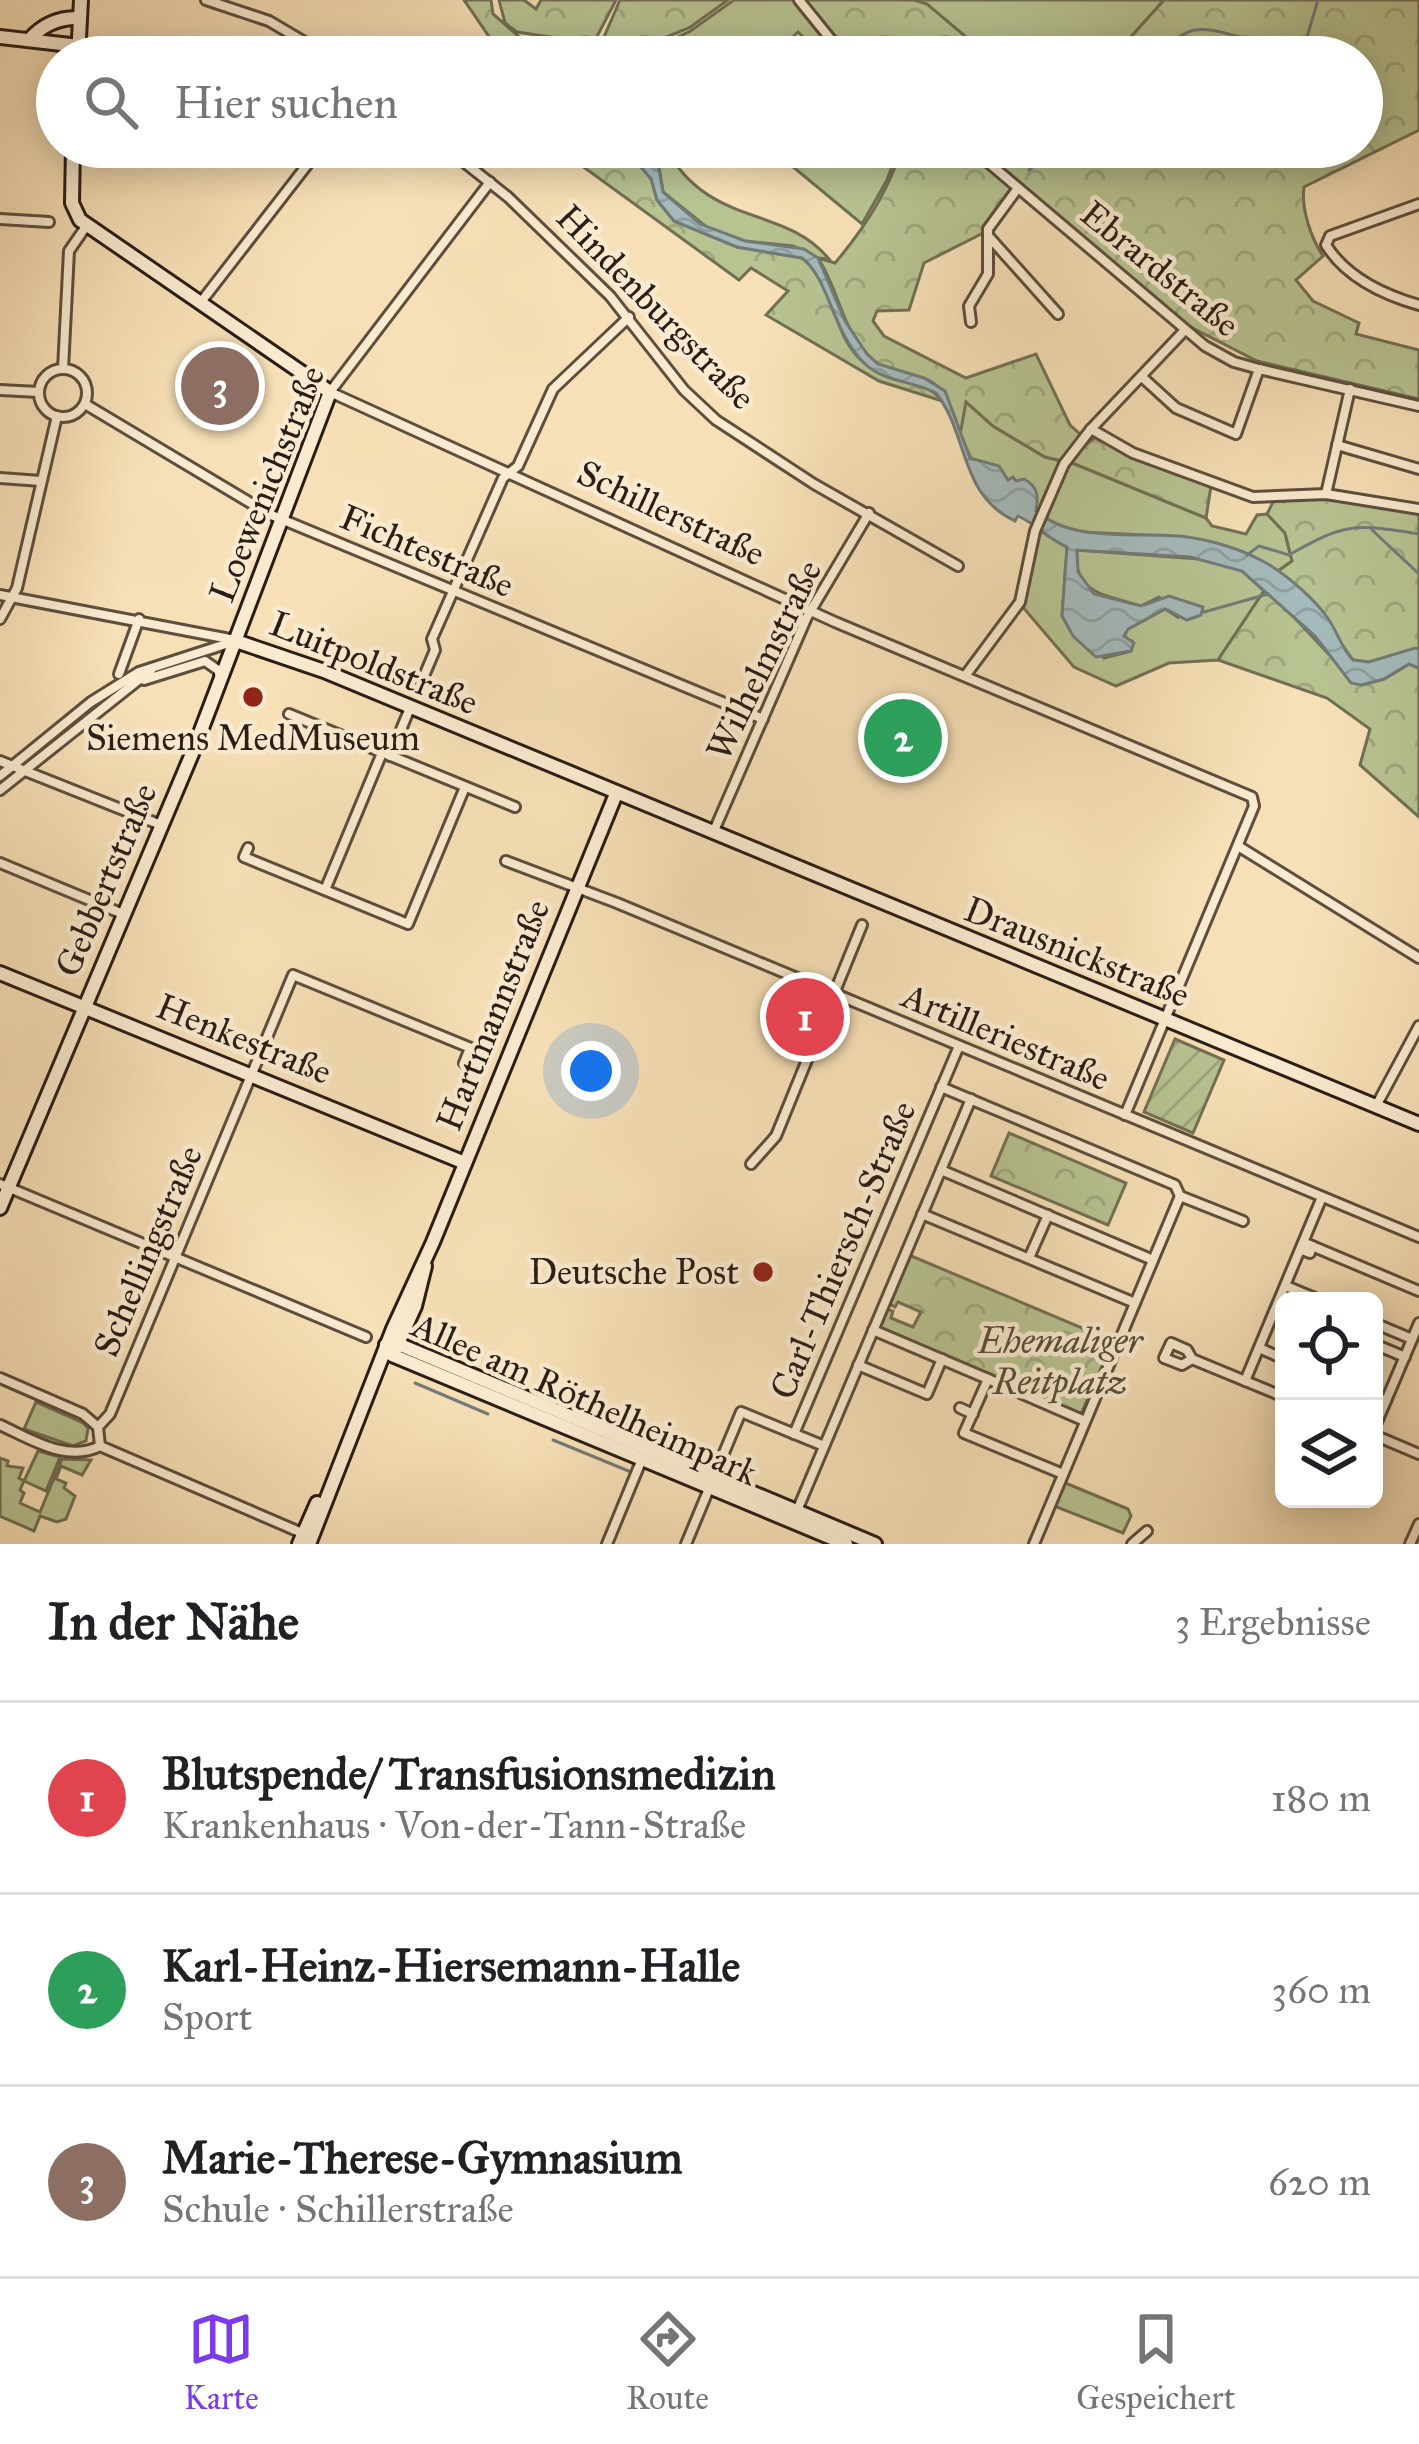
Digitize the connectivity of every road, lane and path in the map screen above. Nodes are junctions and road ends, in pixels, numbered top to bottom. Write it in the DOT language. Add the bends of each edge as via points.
graph roads {
  1 [pos="206,0"];
  2 [pos="799,0"];
  3 [pos="80,8"];
  4 [pos="294,36"];
  5 [pos="828,36"];
  6 [pos="0,38"];
  7 [pos="29,40"];
  8 [pos="36,42"];
  9 [pos="73,168"];
  10 [pos="305,168"];
  11 [pos="472,168"];
  12 [pos="995,168"];
  13 [pos="490,182"];
  14 [pos="1018,188"];
  15 [pos="1419,204"];
  16 [pos="0,219"];
  17 [pos="49,222"];
  18 [pos="86,225"];
  19 [pos="989,237"];
  20 [pos="200,303"];
  21 [pos="1419,305"];
  22 [pos="1058,314"];
  23 [pos="629,317"];
  24 [pos="971,322"];
  25 [pos="1184,331"];
  26 [pos="63,369"];
  27 [pos="1259,369"];
  28 [pos="1142,376"];
  29 [pos="1350,388"];
  30 [pos="0,390"];
  31 [pos="39,392"];
  32 [pos="330,392"];
  33 [pos="85,404"];
  34 [pos="1419,406"];
  35 [pos="57,416"];
  36 [pos="1091,429"];
  37 [pos="1337,445"];
  38 [pos="1419,469"];
  39 [pos="510,472"];
  40 [pos="0,478"];
  41 [pos="41,481"];
  42 [pos="1326,494"];
  43 [pos="1419,509"];
  44 [pos="869,513"];
  45 [pos="279,518"];
  46 [pos="958,566"];
  47 [pos="455,591"];
  48 [pos="0,595"];
  49 [pos="13,598"];
  50 [pos="812,610"];
  51 [pos="139,619"];
  52 [pos="0,620"];
  53 [pos="236,641"];
  54 [pos="157,665"];
  55 [pos="119,674"];
  56 [pos="965,676"];
  57 [pos="221,680"];
  58 [pos="132,686"];
  59 [pos="418,690"];
  60 [pos="114,692"];
  61 [pos="410,708"];
  62 [pos="289,714"];
  63 [pos="763,719"];
  64 [pos="386,754"];
  65 [pos="0,761"];
  66 [pos="12,766"];
  67 [pos="24,771"];
  68 [pos="0,776"];
  69 [pos="465,787"];
  70 [pos="0,790"];
  71 [pos="616,794"];
  72 [pos="515,807"];
  73 [pos="162,826"];
  74 [pos="713,832"];
  75 [pos="1238,846"];
  76 [pos="248,848"];
  77 [pos="506,861"];
  78 [pos="0,863"];
  79 [pos="577,888"];
  80 [pos="325,890"];
  81 [pos="124,914"];
  82 [pos="862,925"];
  83 [pos="1418,954"];
  84 [pos="0,973"];
  85 [pos="834,994"];
  86 [pos="84,1007"];
  87 [pos="1163,1020"];
  88 [pos="1419,1026"];
  89 [pos="959,1046"];
  90 [pos="470,1048"];
  91 [pos="251,1075"];
  92 [pos="941,1087"];
  93 [pos="970,1100"];
  94 [pos="1376,1106"];
  95 [pos="1125,1115"];
  96 [pos="1419,1124"];
  97 [pos="465,1163"];
  98 [pos="751,1164"];
  99 [pos="940,1170"];
  100 [pos="4,1186"];
  101 [pos="1180,1196"];
  102 [pos="1322,1197"];
  103 [pos="0,1208"];
  104 [pos="922,1214"];
  105 [pos="1048,1215"];
  106 [pos="1243,1221"];
  107 [pos="1419,1237"];
  108 [pos="1307,1246"];
  109 [pos="175,1257"];
  110 [pos="1029,1258"];
  111 [pos="1153,1260"];
  112 [pos="1286,1286"];
  113 [pos="1284,1292"];
  114 [pos="1300,1292"];
  115 [pos="1419,1295"];
  116 [pos="1135,1303"];
  117 [pos="1275,1317"];
  118 [pos="1419,1323"];
  119 [pos="1383,1327"];
  120 [pos="873,1330"];
  121 [pos="366,1337"];
  122 [pos="1412,1340"];
  123 [pos="392,1348"];
  124 [pos="1259,1348"];
  125 [pos="1383,1348"];
  126 [pos="1275,1354"];
  127 [pos="1405,1357"];
  128 [pos="942,1359"];
  129 [pos="1192,1359"];
  130 [pos="858,1365"];
  131 [pos="0,1378"];
  132 [pos="988,1379"];
  133 [pos="1245,1381"];
  134 [pos="1275,1393"];
  135 [pos="1383,1400"];
  136 [pos="1386,1401"];
  137 [pos="531,1406"];
  138 [pos="960,1408"];
  139 [pos="1383,1409"];
  140 [pos="973,1414"];
  141 [pos="1085,1421"];
  142 [pos="0,1425"];
  143 [pos="98,1427"];
  144 [pos="794,1434"];
  145 [pos="1383,1436"];
  146 [pos="100,1446"];
  147 [pos="824,1446"];
  148 [pos="1419,1454"];
  149 [pos="642,1460"];
  150 [pos="1063,1474"];
  151 [pos="711,1481"];
  152 [pos="795,1517"];
  153 [pos="1419,1524"];
  154 [pos="1147,1531"];
  155 [pos="306,1540"];
  156 [pos="607,1544"];
  157 [pos="686,1544"];
  158 [pos="846,1544"];
  159 [pos="874,1544"];
  160 [pos="1034,1544"];
  161 [pos="1132,1544"];
  162 [pos="1410,1544"];
  1 -- 4 [label="street"];
  2 -- 5 [label="street"];
  3 -- 7 [label="main road"];
  6 -- 7 [label="main road"];
  7 -- 8 [label="main road"];
  9 -- 18 [label="main road" via="72,203"];
  10 -- 20 [label="street"];
  11 -- 13 [label="street, Hindenburgstraße"];
  12 -- 14 [label="street, Ebrardstraße"];
  13 -- 23 [label="street, Hindenburgstraße"];
  13 -- 32 [label="street, Loewenichstraße"];
  14 -- 19 [label="street"];
  14 -- 25 [label="street, Ebrardstraße"];
  15 -- 21 [label="street" via="1327,240 1344,268"];
  16 -- 17 [label="street"];
  18 -- 20 [label="main road, Schillerstraße"];
  18 -- 26 [label="street" via="69,251"];
  19 -- 22 [label="street"];
  19 -- 24 [label="street" via="988,274 969,306"];
  20 -- 32 [label="main road, Schillerstraße"];
  23 -- 39 [label="street" via="554,388"];
  23 -- 44 [label="street, Hindenburgstraße" via="716,420"];
  25 -- 27 [label="street, Ebrardstraße"];
  25 -- 28 [label="street"];
  26 -- 31 [label="street" via="47,374"];
  26 -- 33 [label="street" via="84,382"];
  27 -- 28 [label="street" via="1236,434 1176,408"];
  27 -- 29 [label="street, Ebrardstraße"];
  28 -- 36 [label="street"];
  29 -- 34 [label="street, Ebrardstraße"];
  29 -- 37 [label="street"];
  30 -- 31 [label="street"];
  31 -- 35 [label="street"];
  32 -- 39 [label="street, Schillerstraße"];
  32 -- 45 [label="main road, Loewenichstraße"];
  33 -- 35 [label="street"];
  33 -- 45 [label="street, Fichtestraße"];
  35 -- 41 [label="street"];
  36 -- 42 [label="street" via="1253,497"];
  36 -- 56 [label="street" via="1042,512 1020,602"];
  37 -- 38 [label="street"];
  37 -- 42 [label="street"];
  39 -- 47 [label="street"];
  39 -- 50 [label="street, Schillerstraße"];
  40 -- 41 [label="street"];
  41 -- 49 [label="street"];
  42 -- 43 [label="street"];
  44 -- 46 [label="street, Hindenburgstraße"];
  44 -- 50 [label="street, Wilhelmstraße"];
  45 -- 47 [label="street, Fichtestraße"];
  45 -- 53 [label="main road, Loewenichstraße"];
  47 -- 59 [label="street"];
  47 -- 63 [label="street, Fichtestraße"];
  48 -- 49 [label="street, Luitpoldstraße"];
  49 -- 51 [label="street, Luitpoldstraße"];
  49 -- 52 [label="street"];
  50 -- 56 [label="street, Schillerstraße"];
  50 -- 63 [label="street, Wilhelmstraße"];
  51 -- 53 [label="street, Luitpoldstraße"];
  51 -- 55 [label="street"];
  53 -- 54 [label="street"];
  53 -- 57 [label="main road, Gebbertstraße"];
  53 -- 61 [label="main road, Luitpoldstraße"];
  54 -- 58 [label="street"];
  54 -- 60 [label="street"];
  56 -- 75 [label="street, Schillerstraße" via="1249,794 1254,806"];
  57 -- 58 [label="street" via="205,661"];
  57 -- 73 [label="main road, Gebbertstraße"];
  58 -- 60 [label="street"];
  60 -- 66 [label="street"];
  60 -- 67 [label="street"];
  61 -- 64 [label="street"];
  61 -- 71 [label="main road, Luitpoldstraße"];
  62 -- 64 [label="street"];
  63 -- 74 [label="street, Wilhelmstraße"];
  64 -- 69 [label="street"];
  64 -- 80 [label="street"];
  65 -- 66 [label="street"];
  66 -- 67 [label="street"];
  66 -- 68 [label="street"];
  67 -- 70 [label="street"];
  67 -- 73 [label="street"];
  69 -- 72 [label="street"];
  69 -- 80 [label="street" via="408,924"];
  71 -- 74 [label="main road, Luitpoldstraße"];
  71 -- 79 [label="main road, Hartmannstraße"];
  73 -- 81 [label="main road, Gebbertstraße"];
  74 -- 87 [label="main road, Drausnickstraße"];
  75 -- 83 [label="street"];
  75 -- 87 [label="street"];
  76 -- 80 [label="street" via="247,858"];
  77 -- 79 [label="street, Artilleriestraße"];
  78 -- 81 [label="street"];
  79 -- 85 [label="street, Artilleriestraße"];
  79 -- 97 [label="main road, Hartmannstraße"];
  81 -- 86 [label="main road, Gebbertstraße"];
  82 -- 85 [label="street"];
  84 -- 86 [label="main road, Henkestraße"];
  85 -- 89 [label="street, Artilleriestraße"];
  85 -- 98 [label="street" via="776,1136"];
  86 -- 91 [label="main road, Henkestraße"];
  86 -- 100 [label="main road, Gebbertstraße"];
  87 -- 94 [label="main road, Drausnickstraße"];
  87 -- 95 [label="street"];
  88 -- 94 [label="street"];
  89 -- 92 [label="street, Carl-Thiersch-Straße"];
  89 -- 95 [label="street, Artilleriestraße"];
  90 -- 91 [label="street, Schellingstraße" via="293,975"];
  91 -- 97 [label="main road, Henkestraße"];
  91 -- 109 [label="street, Schellingstraße"];
  92 -- 93 [label="street, Carl-Thiersch-Straße"];
  92 -- 144 [label="street, Carl-Thiersch-Straße"];
  93 -- 99 [label="street"];
  93 -- 101 [label="street, Carl-Thiersch-Straße" via="1175,1185"];
  94 -- 96 [label="main road, Drausnickstraße"];
  95 -- 102 [label="street, Artilleriestraße"];
  97 -- 123 [label="main road, Hartmannstraße"];
  99 -- 104 [label="street"];
  99 -- 105 [label="street"];
  100 -- 103 [label="main road, Gebbertstraße"];
  100 -- 109 [label="street"];
  101 -- 106 [label="street, Carl-Thiersch-Straße"];
  101 -- 111 [label="street"];
  102 -- 107 [label="street, Artilleriestraße"];
  102 -- 108 [label="street"];
  104 -- 110 [label="street"];
  104 -- 120 [label="street"];
  105 -- 110 [label="street"];
  105 -- 111 [label="street"];
  108 -- 112 [label="street"];
  108 -- 115 [label="street"];
  109 -- 121 [label="street"];
  109 -- 143 [label="street, Schellingstraße"];
  110 -- 116 [label="street"];
  111 -- 116 [label="street"];
  112 -- 113 [label="street"];
  112 -- 114 [label="street"];
  116 -- 141 [label="street"];
  117 -- 124 [label="street"];
  118 -- 122 [label="street"];
  119 -- 122 [label="street"];
  120 -- 128 [label="street"];
  120 -- 130 [label="street"];
  122 -- 127 [label="street"];
  123 -- 137 [label="main road, Allee am Röthelheimpark"];
  123 -- 155 [label="main road, Hartmannstraße"];
  124 -- 126 [label="street"];
  124 -- 133 [label="street"];
  125 -- 127 [label="street"];
  127 -- 136 [label="street"];
  128 -- 130 [label="street" via="930,1395"];
  128 -- 132 [label="street"];
  129 -- 133 [label="street"];
  130 -- 147 [label="street"];
  131 -- 143 [label="street"];
  132 -- 140 [label="street"];
  132 -- 141 [label="street"];
  133 -- 134 [label="street"];
  135 -- 136 [label="street"];
  136 -- 139 [label="street"];
  137 -- 149 [label="main road, Allee am Röthelheimpark"];
  137 -- 151 [label="main road, Allee am Röthelheimpark"];
  138 -- 140 [label="street"];
  140 -- 150 [label="street" via="964,1432"];
  141 -- 150 [label="street"];
  142 -- 146 [label="street" via="64,1451"];
  143 -- 146 [label="street"];
  144 -- 147 [label="street, Carl-Thiersch-Straße"];
  144 -- 151 [label="street, Carl-Thiersch-Straße" via="741,1412"];
  145 -- 148 [label="street"];
  146 -- 155 [label="street"];
  147 -- 152 [label="street"];
  149 -- 151 [label="main road, Allee am Röthelheimpark"];
  149 -- 156 [label="street"];
  150 -- 160 [label="street"];
  151 -- 152 [label="main road, Allee am Röthelheimpark"];
  151 -- 157 [label="street"];
  152 -- 158 [label="main road, Allee am Röthelheimpark"];
  152 -- 159 [label="main road, Allee am Röthelheimpark"];
  153 -- 162 [label="street"];
  154 -- 161 [label="street"];
}
